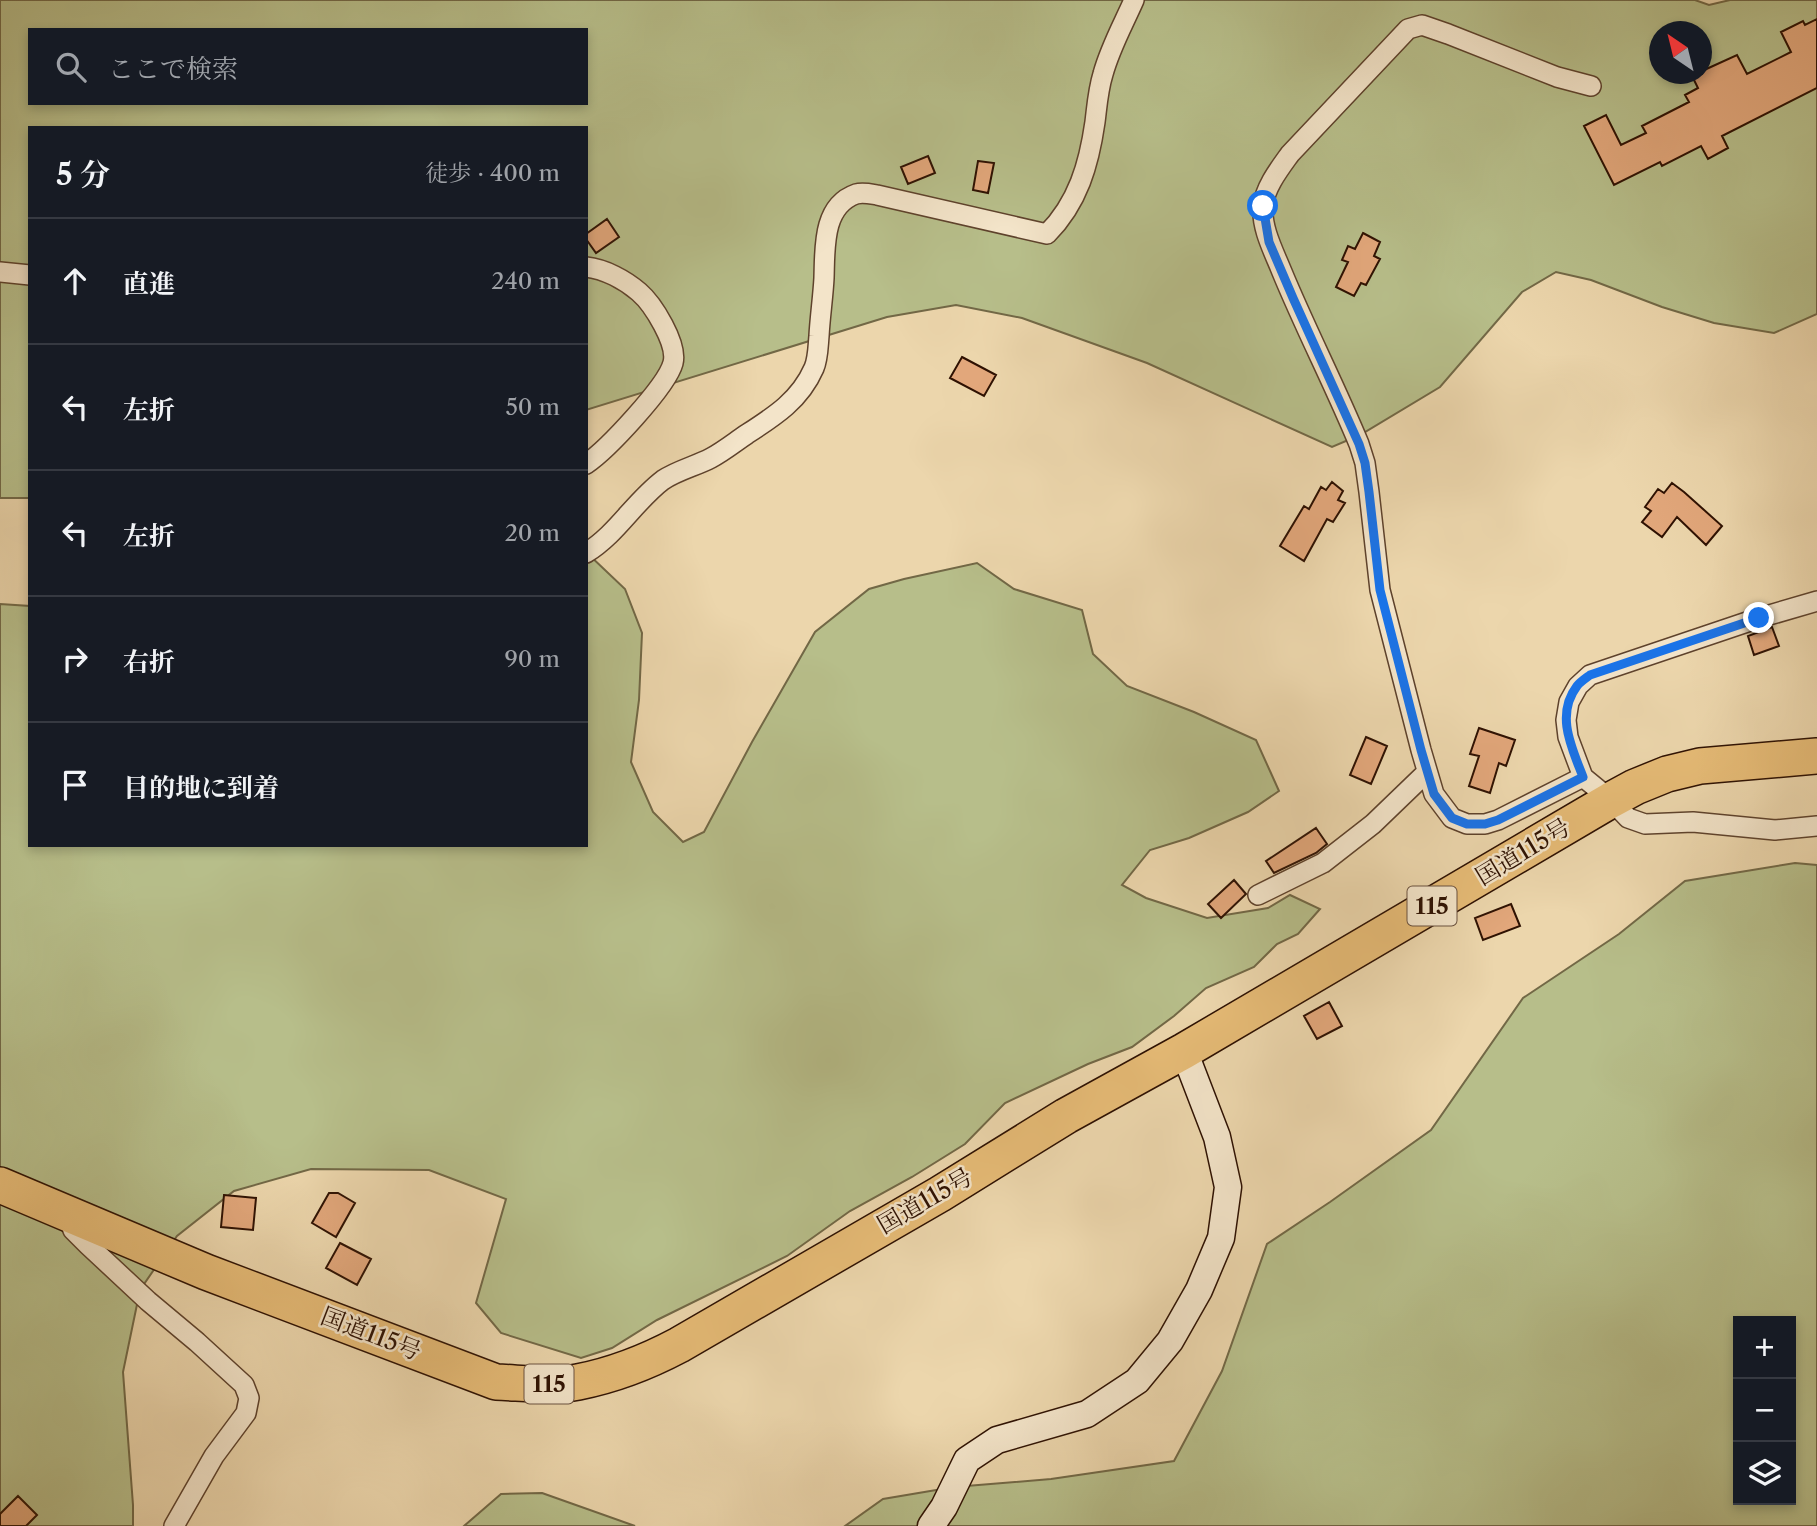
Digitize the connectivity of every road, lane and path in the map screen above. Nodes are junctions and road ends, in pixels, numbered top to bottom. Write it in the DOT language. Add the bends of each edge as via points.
graph roads {
  1 [pos="1134,0"];
  2 [pos="1591,86"];
  3 [pos="588,268"];
  4 [pos="0,272"];
  5 [pos="28,275"];
  6 [pos="588,462"];
  7 [pos="588,552"];
  8 [pos="1817,601"];
  9 [pos="1817,756"];
  10 [pos="1427,772"];
  11 [pos="1583,777"];
  12 [pos="1611,800"];
  13 [pos="1817,825"];
  14 [pos="1258,895"];
  15 [pos="1184,1051"];
  16 [pos="0,1185"];
  17 [pos="69,1214"];
  18 [pos="174,1526"];
  19 [pos="931,1526"];
  1 -- 7 [label="street" via="1102,76 1085,173 1074,198 1047,234 877,195 855,194 839,206 828,228 816,365 804,388 791,403 710,459 666,479"];
  2 -- 10 [label="street" via="1415,26 1290,154 1263,206 1269,242 1365,463 1380,590"];
  3 -- 6 [label="street" via="606,272 642,295 669,335 674,360 667,378"];
  4 -- 5 [label="street"];
  8 -- 11 [label="street" via="1590,675 1577,686 1566,720"];
  9 -- 12 [label="highway, 国道115号 / 115" via="1700,766 1667,774"];
  10 -- 11 [label="street" via="1446,812 1467,824 1498,820"];
  10 -- 14 [label="street" via="1373,824 1323,863"];
  11 -- 12 [label="street"];
  12 -- 13 [label="street" via="1628,818 1645,824 1693,822 1775,830"];
  12 -- 15 [label="highway, 国道115号 / 115"];
  15 -- 17 [label="highway, 国道115号 / 115" via="679,1345 651,1360 576,1382 496,1382 205,1272"];
  15 -- 19 [label="main road" via="1217,1137 1228,1187 1221,1238 1199,1290 1170,1341 1137,1381 1087,1414 997,1440 967,1460"];
  16 -- 17 [label="highway, 国道115号 / 115"];
  17 -- 18 [label="street" via="73,1230 244,1385 249,1398 246,1413 214,1455"];
}
